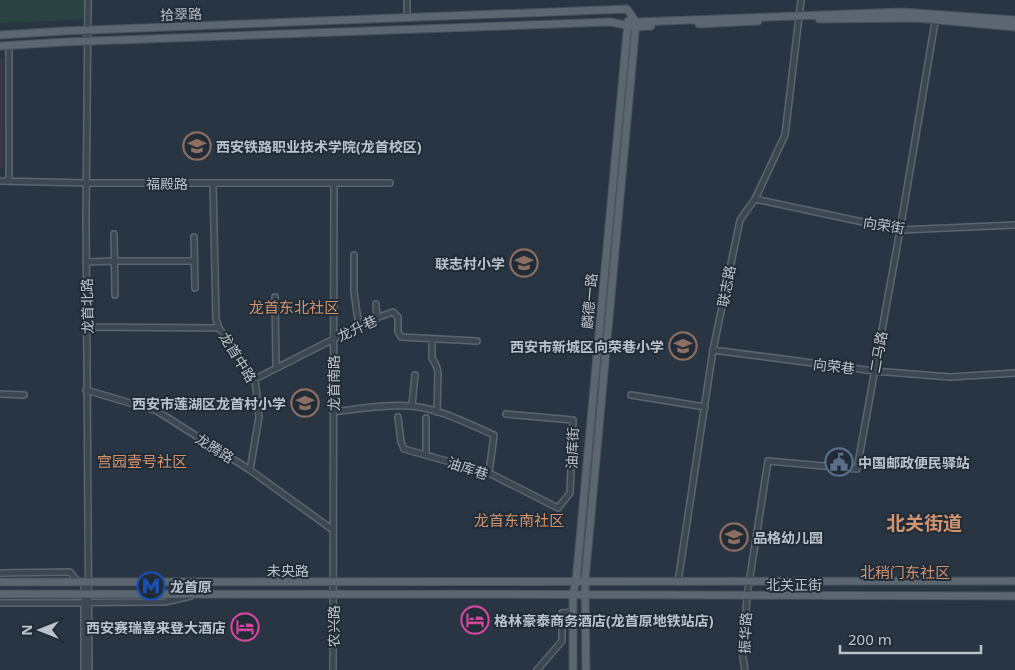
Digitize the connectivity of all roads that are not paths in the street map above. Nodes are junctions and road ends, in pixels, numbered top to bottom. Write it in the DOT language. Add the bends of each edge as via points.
graph roads {
  1 [pos="88,0"];
  2 [pos="407,0"];
  3 [pos="801,0"];
  4 [pos="627,9"];
  5 [pos="936,16"];
  6 [pos="407,18"];
  7 [pos="799,18"];
  8 [pos="1015,20"];
  9 [pos="628,24"];
  10 [pos="636,24"];
  11 [pos="1015,27"];
  12 [pos="87,30"];
  13 [pos="0,35"];
  14 [pos="87,41"];
  15 [pos="9,45"];
  16 [pos="0,46"];
  17 [pos="0,181"];
  18 [pos="9,181"];
  19 [pos="87,183"];
  20 [pos="334,183"];
  21 [pos="390,183"];
  22 [pos="213,184"];
  23 [pos="755,199"];
  24 [pos="1015,225"];
  25 [pos="900,230"];
  26 [pos="114,234"];
  27 [pos="194,237"];
  28 [pos="354,255"];
  29 [pos="114,261"];
  30 [pos="194,261"];
  31 [pos="86,262"];
  32 [pos="195,288"];
  33 [pos="115,295"];
  34 [pos="275,297"];
  35 [pos="376,304"];
  36 [pos="376,318"];
  37 [pos="359,327"];
  38 [pos="87,328"];
  39 [pos="219,328"];
  40 [pos="334,339"];
  41 [pos="432,340"];
  42 [pos="477,341"];
  43 [pos="713,350"];
  44 [pos="276,367"];
  45 [pos="874,371"];
  46 [pos="1015,374"];
  47 [pos="415,375"];
  48 [pos="255,379"];
  49 [pos="86,390"];
  50 [pos="0,394"];
  51 [pos="24,394"];
  52 [pos="631,395"];
  53 [pos="412,406"];
  54 [pos="705,407"];
  55 [pos="333,412"];
  56 [pos="437,412"];
  57 [pos="506,414"];
  58 [pos="398,417"];
  59 [pos="426,418"];
  60 [pos="426,455"];
  61 [pos="250,470"];
  62 [pos="489,473"];
  63 [pos="558,508"];
  64 [pos="333,530"];
  65 [pos="0,573"];
  66 [pos="576,581"];
  67 [pos="585,581"];
  68 [pos="1015,581"];
  69 [pos="0,582"];
  70 [pos="84,582"];
  71 [pos="678,582"];
  72 [pos="749,582"];
  73 [pos="333,583"];
  74 [pos="333,593"];
  75 [pos="0,594"];
  76 [pos="86,594"];
  77 [pos="202,594"];
  78 [pos="574,594"];
  79 [pos="586,595"];
  80 [pos="747,596"];
  81 [pos="1015,596"];
  82 [pos="86,602"];
  83 [pos="0,603"];
  84 [pos="574,612"];
  85 [pos="84,670"];
  86 [pos="89,670"];
  87 [pos="333,670"];
  88 [pos="537,670"];
  89 [pos="574,670"];
  90 [pos="586,670"];
  91 [pos="745,670"];
  1 -- 12 [label="street, 龙首北路"];
  2 -- 6 [label="street"];
  3 -- 7 [label="street, 联志路"];
  4 -- 6 [label="main road, 拾翠路"];
  4 -- 9 [label="main road, 麟德一路"];
  4 -- 10 [label="main road"];
  5 -- 7 [label="main road, 拾翠路"];
  5 -- 8 [label="main road, 拾翠路"];
  5 -- 11 [label="main road, 拾翠路"];
  5 -- 25 [label="street, 二马路"];
  6 -- 12 [label="main road, 拾翠路"];
  7 -- 10 [label="main road, 拾翠路"];
  7 -- 23 [label="street, 联志路" via="785,135"];
  9 -- 10 [label="main road, 拾翠路"];
  9 -- 14 [label="main road, 拾翠路" via="600,22"];
  9 -- 66 [label="main road, 麟德一路"];
  10 -- 67 [label="main road, 麟德一路"];
  12 -- 13 [label="main road, 拾翠路"];
  12 -- 14 [label="street, 龙首北路"];
  14 -- 15 [label="main road, 拾翠路"];
  14 -- 19 [label="street, 龙首北路"];
  15 -- 16 [label="main road, 拾翠路"];
  15 -- 18 [label="street"];
  17 -- 18 [label="street, 福殿路"];
  18 -- 19 [label="street, 福殿路"];
  19 -- 22 [label="street, 福殿路"];
  19 -- 31 [label="street, 龙首北路"];
  20 -- 21 [label="street, 福殿路"];
  20 -- 22 [label="street, 福殿路"];
  20 -- 40 [label="street, 龙首南路"];
  22 -- 39 [label="street, 龙首中路" via="216,320"];
  23 -- 25 [label="street, 向荣街"];
  23 -- 43 [label="street, 联志路" via="740,220"];
  24 -- 25 [label="street, 向荣街"];
  25 -- 45 [label="street, 二马路"];
  26 -- 29 [label="street"];
  27 -- 30 [label="street"];
  28 -- 37 [label="street" via="354,292"];
  29 -- 30 [label="street"];
  29 -- 31 [label="street"];
  29 -- 33 [label="street"];
  30 -- 32 [label="street"];
  31 -- 38 [label="street, 龙首北路"];
  34 -- 44 [label="street"];
  35 -- 36 [label="street"];
  36 -- 37 [label="street, 龙升巷"];
  36 -- 41 [label="street, 龙升巷" via="393,312 398,317 401,337"];
  37 -- 40 [label="street, 龙升巷"];
  38 -- 39 [label="street"];
  38 -- 49 [label="street, 龙首北路"];
  39 -- 48 [label="street, 龙首中路"];
  40 -- 44 [label="street, 龙升巷"];
  40 -- 55 [label="street, 龙首南路"];
  41 -- 42 [label="street, 龙升巷"];
  41 -- 56 [label="street" via="432,358 438,372"];
  43 -- 45 [label="street, 向荣巷"];
  43 -- 54 [label="street, 联志路"];
  44 -- 48 [label="street, 龙升巷"];
  45 -- 46 [label="street, 向荣巷" via="950,377"];
  45 -- 72 [label="street, 二马路" via="857,469 768,461"];
  47 -- 53 [label="street"];
  48 -- 61 [label="street, 龙首中路" via="259,418"];
  49 -- 61 [label="street, 龙腾路" via="157,410"];
  49 -- 70 [label="street, 龙首北路"];
  50 -- 51 [label="street"];
  52 -- 54 [label="street"];
  53 -- 55 [label="street"];
  53 -- 56 [label="street"];
  54 -- 71 [label="street, 联志路"];
  55 -- 64 [label="street, 龙首南路"];
  56 -- 62 [label="street" via="494,435"];
  57 -- 63 [label="street, 油库街" via="573,420 570,493"];
  58 -- 60 [label="street, 油库巷" via="403,448"];
  59 -- 60 [label="street"];
  60 -- 62 [label="street, 油库巷"];
  61 -- 64 [label="street, 龙腾路"];
  62 -- 63 [label="street, 油库巷"];
  64 -- 73 [label="street, 龙首南路"];
  65 -- 70 [label="street" via="70,572"];
  66 -- 67 [label="main road, 北关正街"];
  66 -- 73 [label="main road, 未央路"];
  66 -- 78 [label="main road, 麟德一路"];
  67 -- 71 [label="main road, 北关正街"];
  67 -- 79 [label="main road, 麟德一路"];
  68 -- 72 [label="main road, 北关正街"];
  69 -- 70 [label="main road, 未央路"];
  70 -- 73 [label="main road, 未央路"];
  70 -- 76 [label="street, 龙首北路"];
  71 -- 72 [label="main road, 北关正街"];
  72 -- 80 [label="street, 二马路"];
  73 -- 74 [label="street, 农兴路"];
  74 -- 77 [label="main road, 未央路"];
  74 -- 78 [label="main road, 未央路"];
  74 -- 87 [label="street, 农兴路"];
  75 -- 76 [label="main road, 未央路"];
  76 -- 77 [label="main road, 未央路"];
  76 -- 82 [label="street, 龙首北路"];
  77 -- 82 [label="street" via="165,602"];
  78 -- 79 [label="main road, 北关正街"];
  78 -- 84 [label="main road, 麟德一路"];
  79 -- 80 [label="main road, 北关正街"];
  79 -- 90 [label="main road, 麟德一路"];
  80 -- 81 [label="main road, 北关正街"];
  80 -- 91 [label="street, 振华路"];
  82 -- 83 [label="street"];
  82 -- 85 [label="street"];
  82 -- 86 [label="street"];
  84 -- 88 [label="street" via="562,612 562,641"];
  84 -- 89 [label="main road, 麟德一路"];
}
